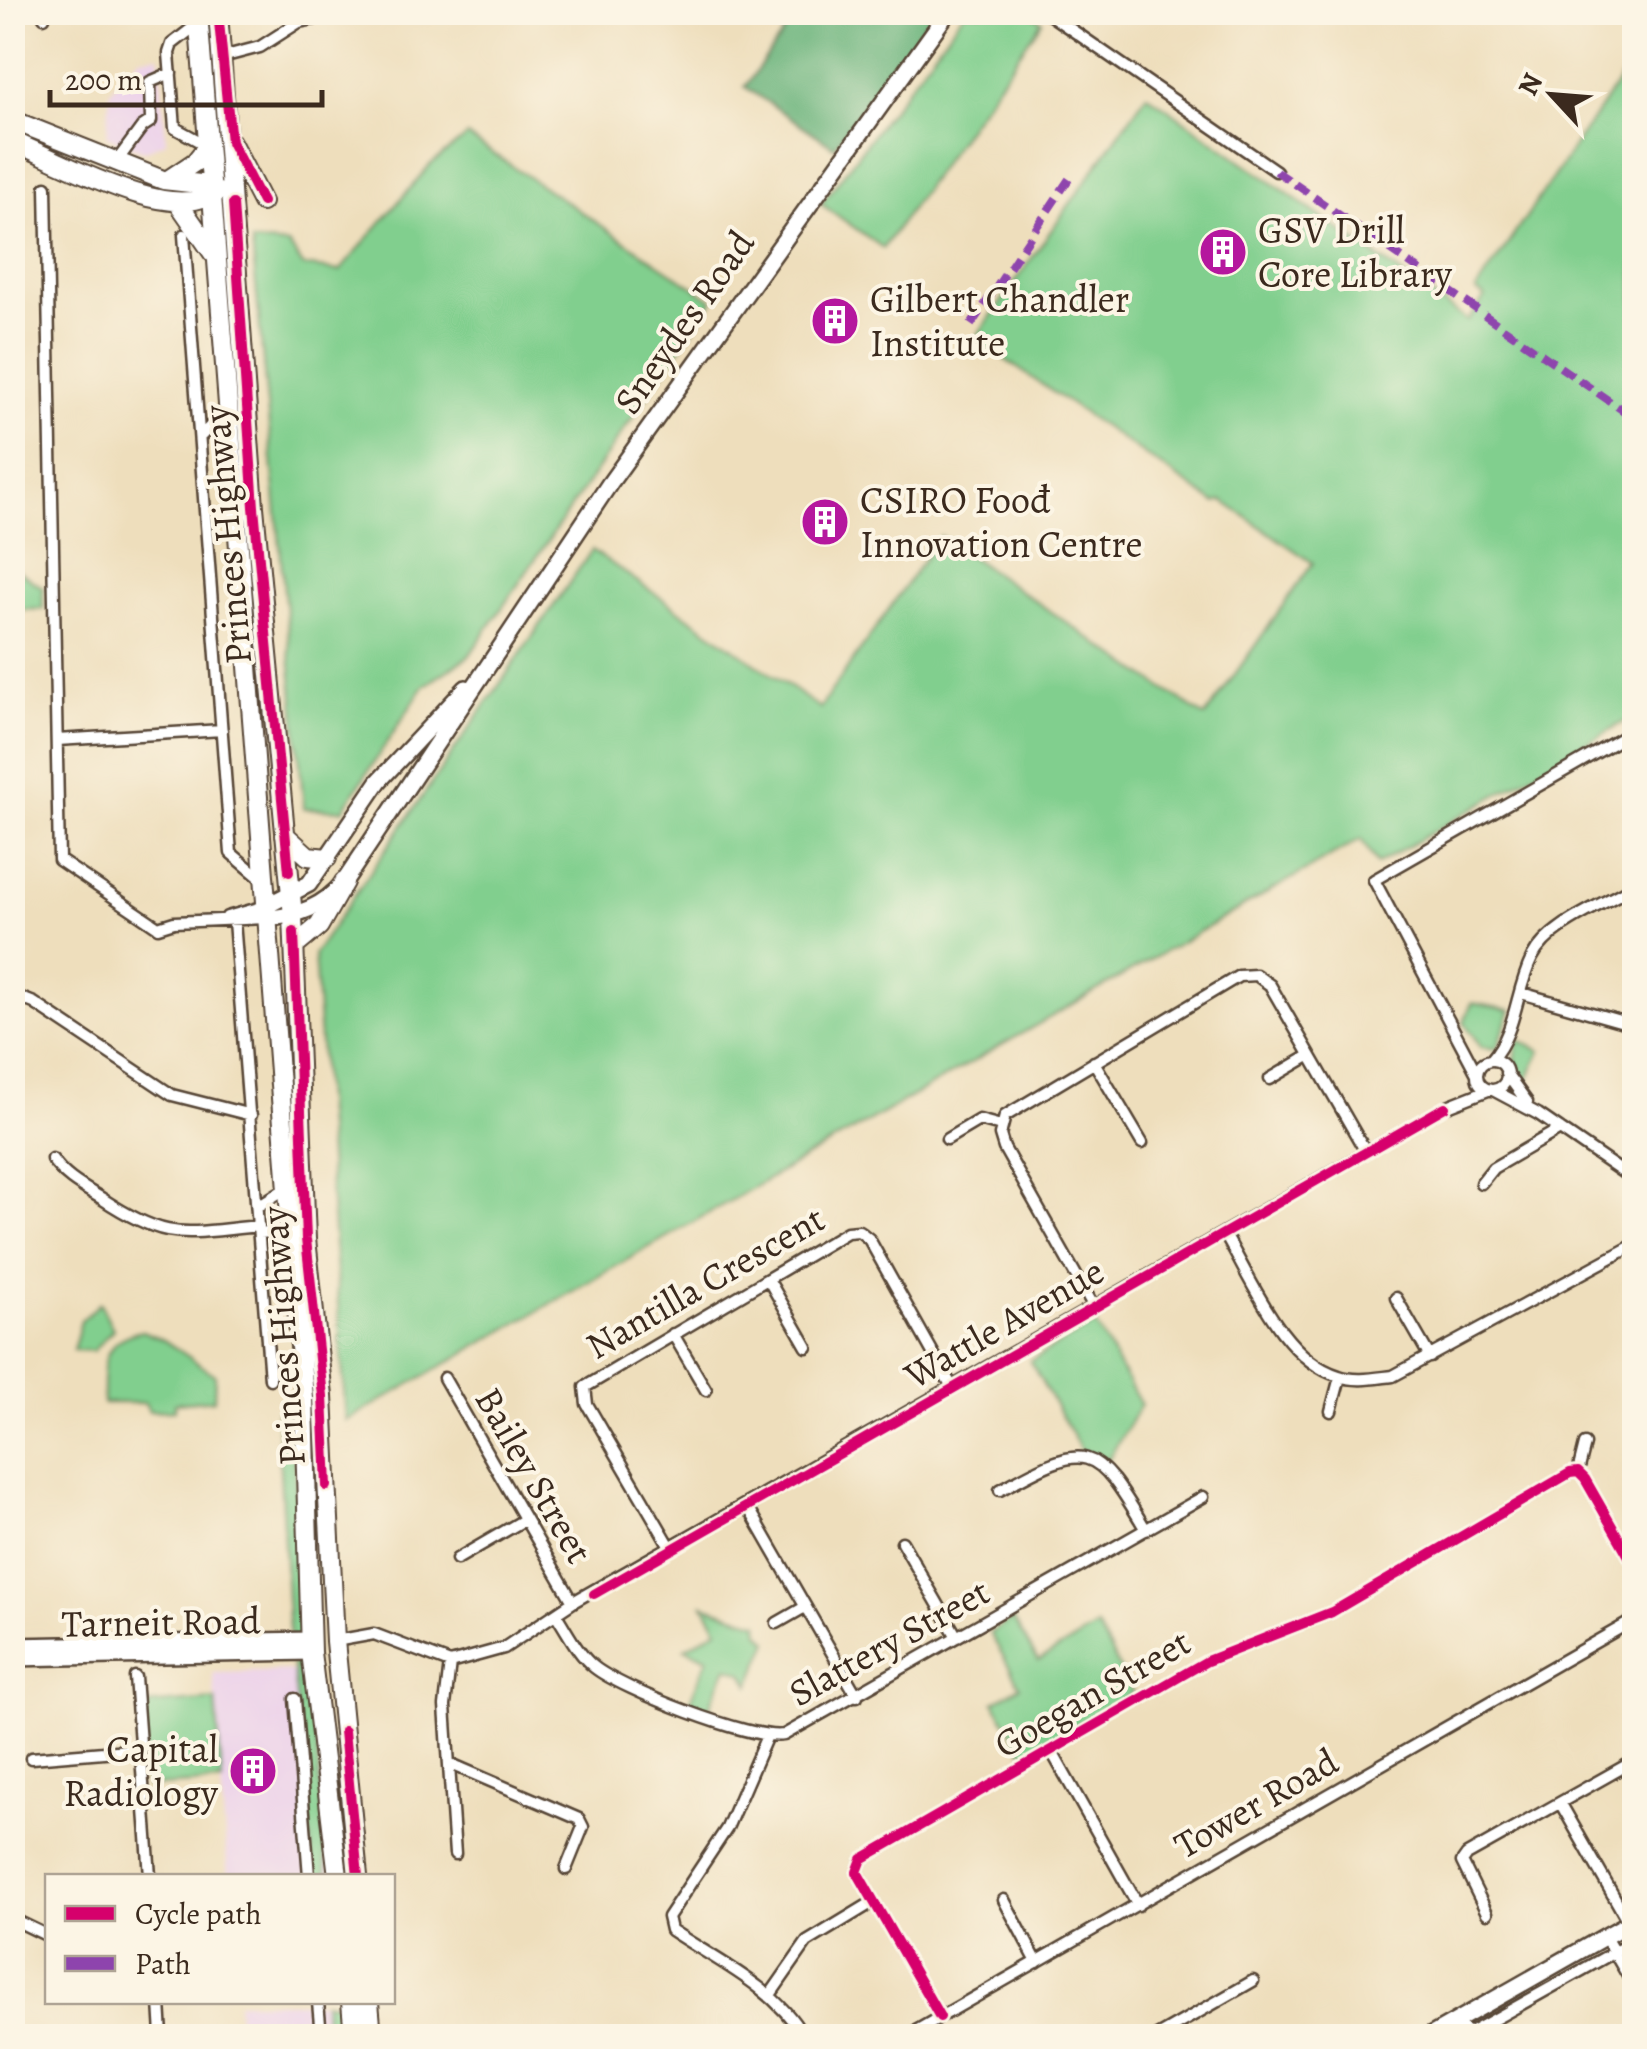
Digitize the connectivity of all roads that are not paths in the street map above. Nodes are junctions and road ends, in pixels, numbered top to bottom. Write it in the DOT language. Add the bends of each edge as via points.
graph roads {
  1 [pos="352,12"];
  2 [pos="948,12"];
  3 [pos="1046,12"];
  4 [pos="218,17"];
  5 [pos="198,18"];
  6 [pos="260,47"];
  7 [pos="222,57"];
  8 [pos="171,73"];
  9 [pos="12,120"];
  10 [pos="151,121"];
  11 [pos="175,128"];
  12 [pos="12,141"];
  13 [pos="231,142"];
  14 [pos="208,146"];
  15 [pos="118,161"];
  16 [pos="1276,171"];
  17 [pos="168,180"];
  18 [pos="46,186"];
  19 [pos="212,192"];
  20 [pos="232,193"];
  21 [pos="179,204"];
  22 [pos="234,228"];
  23 [pos="184,236"];
  24 [pos="217,260"];
  25 [pos="228,408"];
  26 [pos="200,437"];
  27 [pos="480,673"];
  28 [pos="222,730"];
  29 [pos="1634,731"];
  30 [pos="57,740"];
  31 [pos="285,834"];
  32 [pos="327,858"];
  33 [pos="264,881"];
  34 [pos="344,882"];
  35 [pos="1634,886"];
  36 [pos="292,896"];
  37 [pos="267,912"];
  38 [pos="294,916"];
  39 [pos="228,920"];
  40 [pos="295,946"];
  41 [pos="1521,992"];
  42 [pos="16,996"];
  43 [pos="1634,1025"];
  44 [pos="1509,1034"];
  45 [pos="1455,1036"];
  46 [pos="1309,1056"];
  47 [pos="1490,1060"];
  48 [pos="1094,1062"];
  49 [pos="1506,1071"];
  50 [pos="1477,1076"];
  51 [pos="1270,1079"];
  52 [pos="1491,1090"];
  53 [pos="1445,1108"];
  54 [pos="1538,1114"];
  55 [pos="251,1115"];
  56 [pos="1001,1126"];
  57 [pos="1560,1129"];
  58 [pos="947,1139"];
  59 [pos="1142,1143"];
  60 [pos="1366,1152"];
  61 [pos="52,1159"];
  62 [pos="1634,1180"];
  63 [pos="1482,1183"];
  64 [pos="288,1186"];
  65 [pos="258,1206"];
  66 [pos="305,1206"];
  67 [pos="260,1229"];
  68 [pos="291,1230"];
  69 [pos="1224,1233"];
  70 [pos="1634,1245"];
  71 [pos="768,1279"];
  72 [pos="1396,1298"];
  73 [pos="1094,1306"];
  74 [pos="673,1334"];
  75 [pos="808,1347"];
  76 [pos="1430,1357"];
  77 [pos="1340,1377"];
  78 [pos="444,1378"];
  79 [pos="270,1379"];
  80 [pos="952,1387"];
  81 [pos="706,1390"];
  82 [pos="314,1398"];
  83 [pos="1331,1412"];
  84 [pos="1586,1444"];
  85 [pos="1578,1472"];
  86 [pos="1000,1490"];
  87 [pos="1203,1497"];
  88 [pos="747,1505"];
  89 [pos="524,1520"];
  90 [pos="1146,1530"];
  91 [pos="902,1542"];
  92 [pos="671,1548"];
  93 [pos="457,1559"];
  94 [pos="1634,1564"];
  95 [pos="573,1602"];
  96 [pos="805,1607"];
  97 [pos="557,1616"];
  98 [pos="1634,1620"];
  99 [pos="777,1623"];
  100 [pos="957,1637"];
  101 [pos="335,1641"];
  102 [pos="311,1646"];
  103 [pos="17,1651"];
  104 [pos="450,1663"];
  105 [pos="135,1677"];
  106 [pos="857,1696"];
  107 [pos="295,1699"];
  108 [pos="766,1738"];
  109 [pos="140,1749"];
  110 [pos="1052,1752"];
  111 [pos="31,1758"];
  112 [pos="1634,1762"];
  113 [pos="451,1764"];
  114 [pos="1561,1804"];
  115 [pos="454,1854"];
  116 [pos="566,1868"];
  117 [pos="150,1874"];
  118 [pos="308,1874"];
  119 [pos="338,1874"];
  120 [pos="358,1874"];
  121 [pos="1004,1900"];
  122 [pos="873,1902"];
  123 [pos="1138,1905"];
  124 [pos="1487,1913"];
  125 [pos="17,1922"];
  126 [pos="1632,1922"];
  127 [pos="45,1935"];
  128 [pos="1605,1937"];
  129 [pos="1634,1942"];
  130 [pos="1614,1953"];
  131 [pos="1038,1962"];
  132 [pos="1253,1981"];
  133 [pos="1634,1986"];
  134 [pos="770,1996"];
  135 [pos="160,2004"];
  136 [pos="318,2004"];
  137 [pos="350,2004"];
  138 [pos="369,2004"];
  139 [pos="940,2017"];
  140 [pos="1454,2023"];
  141 [pos="162,2036"];
  142 [pos="320,2036"];
  143 [pos="354,2036"];
  144 [pos="372,2036"];
  145 [pos="803,2036"];
  146 [pos="907,2036"];
  147 [pos="1157,2036"];
  148 [pos="1430,2036"];
  1 -- 6 [label="street" via="299,22"];
  2 -- 27 [label="main road, Sneydes Road" via="739,298"];
  3 -- 16 [label="street"];
  4 -- 6 [label="street" via="235,44"];
  4 -- 7 [label="highway, Princes Highway"];
  5 -- 8 [label="street" via="172,44"];
  5 -- 14 [label="highway, Princes Highway"];
  6 -- 7 [label="street"];
  7 -- 13 [label="highway, Princes Highway"];
  8 -- 10 [label="street" via="150,82"];
  8 -- 11 [label="street"];
  9 -- 15 [label="highway"];
  10 -- 11 [label="street"];
  10 -- 15 [label="street"];
  11 -- 14 [label="street"];
  12 -- 21 [label="highway"];
  13 -- 20 [label="highway, Princes Highway"];
  13 -- 22 [label="highway" via="266,203"];
  14 -- 17 [label="highway"];
  14 -- 19 [label="highway, Princes Highway"];
  15 -- 17 [label="highway"];
  17 -- 19 [label="highway"];
  18 -- 30 [label="street"];
  19 -- 20 [label="highway"];
  19 -- 21 [label="highway"];
  19 -- 24 [label="highway, Princes Highway"];
  20 -- 22 [label="highway, Princes Highway"];
  21 -- 24 [label="highway"];
  22 -- 31 [label="highway, Princes Highway"];
  23 -- 26 [label="street"];
  24 -- 25 [label="highway, Princes Highway"];
  25 -- 26 [label="street"];
  25 -- 33 [label="highway, Princes Highway"];
  26 -- 28 [label="street"];
  27 -- 32 [label="main road, Sneydes Road" via="379,780"];
  27 -- 34 [label="main road, Sneydes Road"];
  28 -- 30 [label="street"];
  28 -- 33 [label="street" via="236,861"];
  29 -- 45 [label="street" via="1374,880"];
  30 -- 39 [label="street" via="59,860 158,927"];
  31 -- 32 [label="highway" via="308,856"];
  31 -- 36 [label="highway, Princes Highway"];
  32 -- 36 [label="main road, Sneydes Road" via="310,884"];
  33 -- 37 [label="highway, Princes Highway"];
  34 -- 38 [label="main road, Sneydes Road" via="321,904"];
  34 -- 40 [label="highway" via="319,926"];
  35 -- 41 [label="street" via="1548,937 1532,957"];
  36 -- 37 [label="main road, Sneydes Road"];
  36 -- 38 [label="highway, Princes Highway"];
  37 -- 38 [label="main road, Sneydes Road"];
  37 -- 39 [label="street"];
  37 -- 64 [label="highway, Princes Highway"];
  38 -- 40 [label="highway, Princes Highway"];
  39 -- 55 [label="street" via="238,949"];
  40 -- 66 [label="highway, Princes Highway"];
  41 -- 43 [label="street"];
  41 -- 44 [label="street"];
  42 -- 55 [label="street" via="172,1095"];
  44 -- 47 [label="street, Wattle Avenue"];
  44 -- 49 [label="street"];
  45 -- 47 [label="street"];
  45 -- 50 [label="street"];
  46 -- 48 [label="street" via="1270,985 1238,976"];
  46 -- 51 [label="street"];
  46 -- 60 [label="street"];
  47 -- 49 [label="street"];
  47 -- 50 [label="street, Wattle Avenue"];
  48 -- 56 [label="street" via="1014,1108"];
  48 -- 59 [label="street"];
  49 -- 52 [label="street" via="1502,1086"];
  49 -- 54 [label="street"];
  50 -- 52 [label="street"];
  50 -- 53 [label="street, Wattle Avenue"];
  52 -- 53 [label="street, Wattle Avenue"];
  52 -- 54 [label="street"];
  53 -- 60 [label="street, Wattle Avenue"];
  54 -- 57 [label="street"];
  55 -- 65 [label="street"];
  56 -- 58 [label="street" via="979,1120"];
  56 -- 73 [label="street" via="1004,1148"];
  57 -- 62 [label="street"];
  57 -- 63 [label="street" via="1493,1168"];
  60 -- 69 [label="street, Wattle Avenue"];
  61 -- 67 [label="street, Princes Highway" via="148,1228"];
  64 -- 65 [label="street, Princes Highway"];
  64 -- 68 [label="highway, Princes Highway"];
  65 -- 67 [label="street"];
  66 -- 68 [label="highway"];
  66 -- 82 [label="highway, Princes Highway"];
  67 -- 68 [label="street, Princes Highway"];
  67 -- 79 [label="street"];
  68 -- 82 [label="highway, Princes Highway"];
  69 -- 73 [label="street, Wattle Avenue"];
  69 -- 77 [label="street" via="1301,1353"];
  70 -- 76 [label="street"];
  71 -- 74 [label="street, Nantilla Crescent"];
  71 -- 75 [label="street"];
  71 -- 80 [label="street, Nantilla Crescent" via="846,1232 859,1231"];
  72 -- 76 [label="street"];
  73 -- 80 [label="street, Wattle Avenue"];
  74 -- 81 [label="street"];
  74 -- 92 [label="street, Nantilla Crescent" via="585,1387 587,1404"];
  76 -- 77 [label="street" via="1393,1376"];
  77 -- 83 [label="street"];
  78 -- 89 [label="street, Bailey Street"];
  80 -- 88 [label="street, Wattle Avenue"];
  82 -- 101 [label="highway, Princes Highway"];
  82 -- 102 [label="highway, Princes Highway"];
  84 -- 85 [label="street"];
  85 -- 94 [label="street"];
  85 -- 110 [label="street, Goegan Street" via="1332,1612 1207,1661"];
  86 -- 90 [label="street" via="1069,1454 1088,1458 1106,1468"];
  87 -- 90 [label="street, Slattery Street"];
  88 -- 92 [label="street, Wattle Avenue"];
  88 -- 96 [label="street"];
  89 -- 93 [label="street"];
  89 -- 95 [label="street, Bailey Street"];
  90 -- 100 [label="street, Slattery Street"];
  91 -- 100 [label="street"];
  92 -- 95 [label="street, Wattle Avenue"];
  95 -- 97 [label="street, Wattle Avenue"];
  96 -- 99 [label="street"];
  96 -- 106 [label="street"];
  97 -- 104 [label="street, Wattle Avenue" via="504,1648"];
  97 -- 108 [label="street, Slattery Street" via="598,1670"];
  98 -- 123 [label="street, Tower Road"];
  100 -- 106 [label="street, Slattery Street"];
  101 -- 102 [label="highway"];
  101 -- 104 [label="street" via="374,1634"];
  101 -- 120 [label="highway, Princes Highway"];
  102 -- 103 [label="main road, Tarneit Road"];
  102 -- 119 [label="highway, Princes Highway"];
  104 -- 113 [label="street" via="445,1706"];
  105 -- 109 [label="street"];
  106 -- 108 [label="street, Slattery Street"];
  107 -- 118 [label="street"];
  108 -- 134 [label="street" via="727,1828 668,1917 671,1930"];
  109 -- 111 [label="street"];
  109 -- 117 [label="street"];
  110 -- 122 [label="street, Goegan Street" via="862,1860 857,1872"];
  110 -- 123 [label="street"];
  112 -- 114 [label="street"];
  113 -- 115 [label="street"];
  113 -- 116 [label="street" via="579,1819 583,1827"];
  114 -- 124 [label="street" via="1462,1862"];
  114 -- 126 [label="street"];
  121 -- 131 [label="street"];
  122 -- 134 [label="street" via="807,1942"];
  122 -- 139 [label="street, Goegan Street"];
  123 -- 131 [label="street, Tower Road"];
  125 -- 127 [label="street"];
  126 -- 128 [label="main road"];
  128 -- 130 [label="street"];
  128 -- 140 [label="main road"];
  129 -- 130 [label="street"];
  130 -- 133 [label="street"];
  130 -- 140 [label="street" via="1470,2034"];
  131 -- 139 [label="street, Tower Road"];
  132 -- 147 [label="street"];
  134 -- 145 [label="street"];
  135 -- 141 [label="street"];
  136 -- 142 [label="street"];
  137 -- 143 [label="highway"];
  138 -- 144 [label="highway"];
  139 -- 146 [label="street, Tower Road"];
  140 -- 148 [label="main road"];
}
